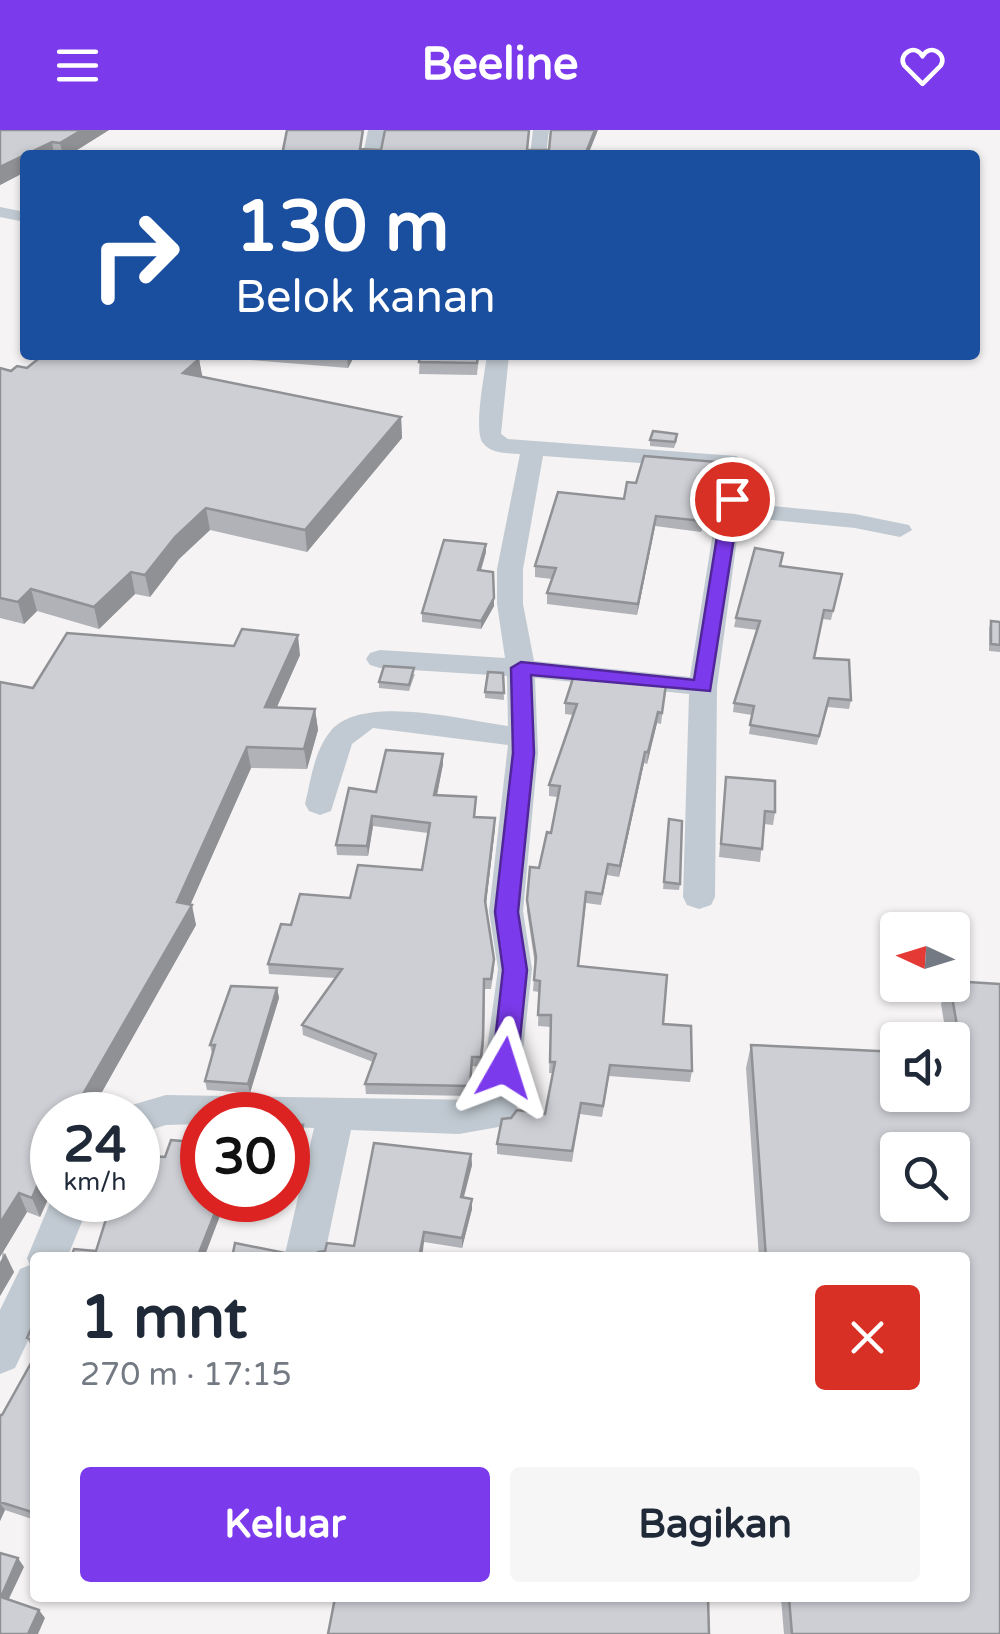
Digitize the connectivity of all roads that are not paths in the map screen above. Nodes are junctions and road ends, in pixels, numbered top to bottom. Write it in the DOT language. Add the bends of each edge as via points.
graph roads {
  1 [pos="497,360"];
  2 [pos="533,448"];
  3 [pos="731,510"];
  4 [pos="900,530"];
  5 [pos="380,659"];
  6 [pos="521,668"];
  7 [pos="703,687"];
  8 [pos="523,737"];
  9 [pos="320,804"];
  10 [pos="699,897"];
  11 [pos="160,1112"];
  12 [pos="336,1113"];
  13 [pos="62,1222"];
  14 [pos="49,1252"];
  15 [pos="305,1252"];
  16 [pos="30,1292"];
  17 [pos="0,1354"];
  1 -- 2 [label="street" via="492,441"];
  2 -- 3 [label="street" via="733,461"];
  2 -- 6 [label="street" via="510,568"];
  3 -- 4 [label="street"];
  3 -- 7 [label="street"];
  5 -- 6 [label="street"];
  6 -- 7 [label="street"];
  6 -- 8 [label="street"];
  7 -- 10 [label="street"];
  8 -- 9 [label="street" via="360,721 337,740"];
  8 -- 12 [label="street" via="506,912 515,970 497,1114"];
  11 -- 12 [label="street"];
  12 -- 15 [label="street"];
  13 -- 14 [label="street"];
  16 -- 17 [label="street"];
}
